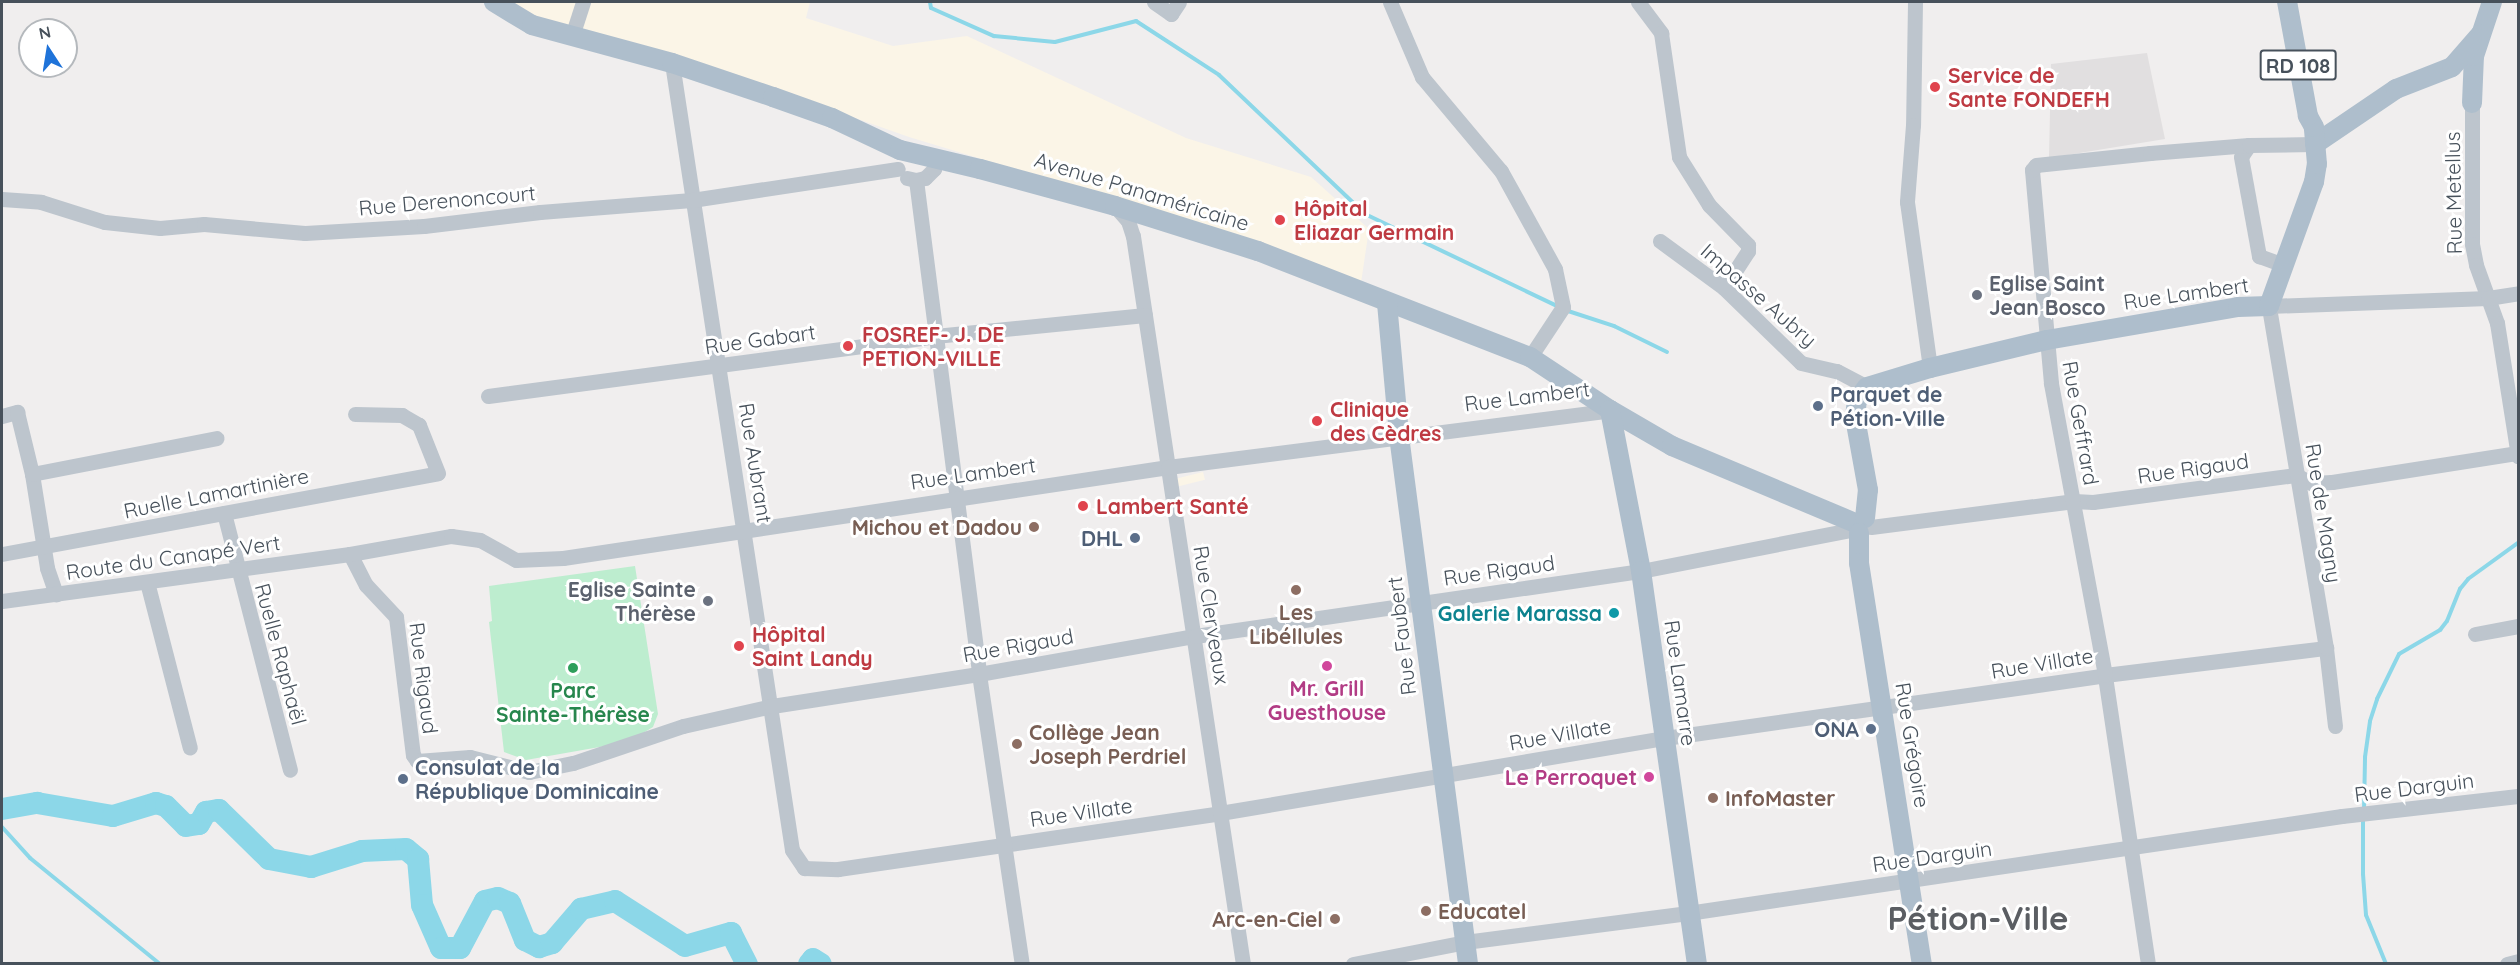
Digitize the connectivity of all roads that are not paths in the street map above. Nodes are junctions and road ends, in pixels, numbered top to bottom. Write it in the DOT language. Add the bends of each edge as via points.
graph roads {
  1 [pos="494,2"];
  2 [pos="583,2"];
  3 [pos="1154,2"];
  4 [pos="1179,2"];
  5 [pos="1390,2"];
  6 [pos="1638,2"];
  7 [pos="1915,2"];
  8 [pos="2287,2"];
  9 [pos="2299,2"];
  10 [pos="2492,2"];
  11 [pos="2480,35"];
  12 [pos="572,36"];
  13 [pos="672,63"];
  14 [pos="2439,73"];
  15 [pos="2472,103"];
  16 [pos="2314,136"];
  17 [pos="2249,145"];
  18 [pos="899,159"];
  19 [pos="936,160"];
  20 [pos="916,180"];
  21 [pos="2,200"];
  22 [pos="692,200"];
  23 [pos="1115,207"];
  24 [pos="1660,241"];
  25 [pos="2284,265"];
  26 [pos="1724,288"];
  27 [pos="2518,293"];
  28 [pos="2488,298"];
  29 [pos="1387,303"];
  30 [pos="2269,306"];
  31 [pos="1145,315"];
  32 [pos="935,336"];
  33 [pos="2047,340"];
  34 [pos="1530,357"];
  35 [pos="720,366"];
  36 [pos="1930,368"];
  37 [pos="1867,387"];
  38 [pos="488,396"];
  39 [pos="1610,410"];
  40 [pos="355,414"];
  41 [pos="2,416"];
  42 [pos="1399,436"];
  43 [pos="217,438"];
  44 [pos="2518,454"];
  45 [pos="1168,467"];
  46 [pos="32,474"];
  47 [pos="2296,475"];
  48 [pos="956,501"];
  49 [pos="2074,501"];
  50 [pos="224,513"];
  51 [pos="1861,526"];
  52 [pos="746,531"];
  53 [pos="43,548"];
  54 [pos="2,554"];
  55 [pos="350,554"];
  56 [pos="237,570"];
  57 [pos="1641,572"];
  58 [pos="147,582"];
  59 [pos="56,594"];
  60 [pos="2,601"];
  61 [pos="1421,602"];
  62 [pos="2518,626"];
  63 [pos="2475,634"];
  64 [pos="1195,636"];
  65 [pos="2326,648"];
  66 [pos="979,674"];
  67 [pos="2105,675"];
  68 [pos="772,706"];
  69 [pos="1882,708"];
  70 [pos="2335,726"];
  71 [pos="1665,738"];
  72 [pos="190,748"];
  73 [pos="290,770"];
  74 [pos="1442,776"];
  75 [pos="2518,796"];
  76 [pos="1220,813"];
  77 [pos="1003,845"];
  78 [pos="2130,848"];
  79 [pos="804,868"];
  80 [pos="1910,881"];
  81 [pos="1688,913"];
  82 [pos="1465,942"];
  83 [pos="2518,962"];
  84 [pos="1022,963"];
  85 [pos="1243,963"];
  86 [pos="1353,963"];
  87 [pos="1468,963"];
  88 [pos="1697,963"];
  89 [pos="1922,963"];
  90 [pos="2148,963"];
  91 [pos="2506,963"];
  1 -- 12 [label="main road, Avenue Panaméricaine" via="532,25"];
  2 -- 12 [label="street"];
  3 -- 4 [label="street" via="1171,14"];
  5 -- 34 [label="street" via="1422,77 1502,171 1555,269 1563,307"];
  6 -- 26 [label="street" via="1661,33 1680,157 1709,205 1748,245"];
  7 -- 36 [label="street" via="1907,202"];
  8 -- 16 [label="main road, RD 108"];
  9 -- 16 [label="main road, RD 108" via="2318,114"];
  10 -- 11 [label="main road"];
  11 -- 14 [label="main road" via="2452,67"];
  11 -- 15 [label="main road" via="2472,72"];
  12 -- 13 [label="main road, Avenue Panaméricaine"];
  13 -- 18 [label="main road, Avenue Panaméricaine" via="832,118"];
  13 -- 22 [label="street, Rue Aubrant"];
  14 -- 15 [label="main road" via="2461,83"];
  14 -- 16 [label="main road" via="2396,89"];
  15 -- 28 [label="street, Rue Metellus" via="2472,244"];
  16 -- 17 [label="street, Rue Geffrard"];
  16 -- 25 [label="main road, RD 108" via="2314,182"];
  17 -- 25 [label="street" via="2241,157 2259,256"];
  17 -- 33 [label="street, Rue Geffrard" via="2037,165 2032,170"];
  18 -- 19 [label="main road, Avenue Panaméricaine"];
  18 -- 20 [label="street" via="905,177"];
  18 -- 22 [label="street, Rue Derenoncourt"];
  19 -- 20 [label="street" via="932,172"];
  19 -- 23 [label="main road, Avenue Panaméricaine"];
  20 -- 32 [label="street"];
  21 -- 22 [label="street, Rue Derenoncourt" via="41,202 105,222 160,228 204,224 305,233 424,226"];
  22 -- 35 [label="street, Rue Aubrant"];
  23 -- 29 [label="main road, Avenue Panaméricaine" via="1258,251"];
  23 -- 31 [label="street, Rue Clerveaux" via="1128,221 1133,236"];
  24 -- 26 [label="street, Impasse Aubry"];
  25 -- 30 [label="main road, RD 108"];
  26 -- 37 [label="street, Impasse Aubry" via="1801,363 1838,371"];
  27 -- 28 [label="street, Rue Lambert"];
  28 -- 30 [label="street, Rue Lambert"];
  28 -- 44 [label="street, Rue Metellus" via="2497,323"];
  29 -- 34 [label="main road, Avenue Panaméricaine"];
  29 -- 42 [label="main road, Rue Faubert"];
  30 -- 33 [label="main road, Rue Lambert" via="2238,307"];
  30 -- 47 [label="street, Rue de Magny"];
  31 -- 32 [label="street, Rue Gabart"];
  31 -- 45 [label="street, Rue Clerveaux"];
  32 -- 35 [label="street, Rue Gabart"];
  32 -- 48 [label="street"];
  33 -- 36 [label="main road, Rue Lambert"];
  33 -- 49 [label="street, Rue Geffrard" via="2051,383"];
  34 -- 39 [label="main road, Avenue Panaméricaine"];
  35 -- 38 [label="street, Rue Gabart"];
  35 -- 52 [label="street, Rue Aubrant"];
  36 -- 37 [label="main road, Rue Lambert"];
  37 -- 51 [label="main road, Rue Grégoire" via="1857,400 1855,418 1868,490"];
  39 -- 42 [label="street, Rue Lambert"];
  39 -- 51 [label="main road, Avenue Panaméricaine" via="1672,446"];
  39 -- 57 [label="main road, Rue Lamarre"];
  40 -- 50 [label="street, Ruelle Lamartinière" via="402,415 419,425 438,473"];
  41 -- 46 [label="street" via="17,412"];
  42 -- 45 [label="street, Rue Lambert"];
  42 -- 61 [label="main road, Rue Faubert"];
  43 -- 46 [label="street"];
  44 -- 47 [label="street, Rue Rigaud" via="2332,482 2311,483"];
  45 -- 48 [label="street, Rue Lambert"];
  45 -- 64 [label="street, Rue Clerveaux"];
  46 -- 53 [label="street"];
  47 -- 49 [label="street, Rue Rigaud" via="2093,502"];
  47 -- 65 [label="street, Rue de Magny"];
  48 -- 52 [label="street, Rue Lambert"];
  48 -- 66 [label="street"];
  49 -- 51 [label="street, Rue Rigaud"];
  49 -- 67 [label="street, Rue Geffrard"];
  50 -- 53 [label="street, Ruelle Lamartinière"];
  50 -- 56 [label="street, Ruelle Raphaël"];
  51 -- 57 [label="street, Rue Rigaud"];
  51 -- 69 [label="main road, Rue Grégoire" via="1859,563"];
  52 -- 55 [label="street, Rue Lambert" via="539,561 516,560 480,540 451,536"];
  52 -- 68 [label="street, Rue Aubrant"];
  53 -- 54 [label="street, Ruelle Lamartinière"];
  53 -- 59 [label="street"];
  55 -- 56 [label="street, Route du Canapé Vert"];
  55 -- 68 [label="street, Rue Rigaud" via="366,585 396,617 417,761 470,757 529,772 573,763 683,726"];
  56 -- 58 [label="street, Route du Canapé Vert"];
  56 -- 73 [label="street, Ruelle Raphaël"];
  57 -- 61 [label="street, Rue Rigaud"];
  57 -- 71 [label="main road, Rue Lamarre"];
  58 -- 59 [label="street, Route du Canapé Vert"];
  58 -- 72 [label="street"];
  59 -- 60 [label="street, Route du Canapé Vert"];
  61 -- 64 [label="street, Rue Rigaud"];
  61 -- 74 [label="main road, Rue Faubert"];
  62 -- 63 [label="street"];
  64 -- 66 [label="street, Rue Rigaud"];
  64 -- 76 [label="street, Rue Clerveaux"];
  65 -- 67 [label="street, Rue Villate"];
  65 -- 70 [label="street, Rue de Magny"];
  66 -- 68 [label="street, Rue Rigaud"];
  66 -- 77 [label="street"];
  67 -- 69 [label="street, Rue Villate"];
  67 -- 78 [label="street, Rue Geffrard"];
  68 -- 79 [label="street, Rue Aubrant" via="792,850"];
  69 -- 71 [label="street, Rue Villate"];
  69 -- 80 [label="main road, Rue Grégoire"];
  71 -- 74 [label="street, Rue Villate"];
  71 -- 81 [label="main road, Rue Lamarre"];
  74 -- 76 [label="street, Rue Villate"];
  74 -- 82 [label="main road, Rue Faubert"];
  75 -- 78 [label="street, Rue Darguin" via="2352,815"];
  76 -- 77 [label="street, Rue Villate"];
  76 -- 85 [label="street, Rue Clerveaux"];
  77 -- 79 [label="street, Rue Villate" via="838,869"];
  77 -- 84 [label="street"];
  78 -- 80 [label="street, Rue Darguin"];
  78 -- 90 [label="street, Rue Geffrard"];
  80 -- 81 [label="street, Rue Darguin"];
  80 -- 89 [label="main road, Rue Grégoire"];
  81 -- 82 [label="street, Rue Darguin"];
  81 -- 88 [label="main road, Rue Lamarre"];
  82 -- 86 [label="street, Rue Darguin"];
  82 -- 87 [label="main road, Rue Faubert"];
  83 -- 91 [label="street"];
}
